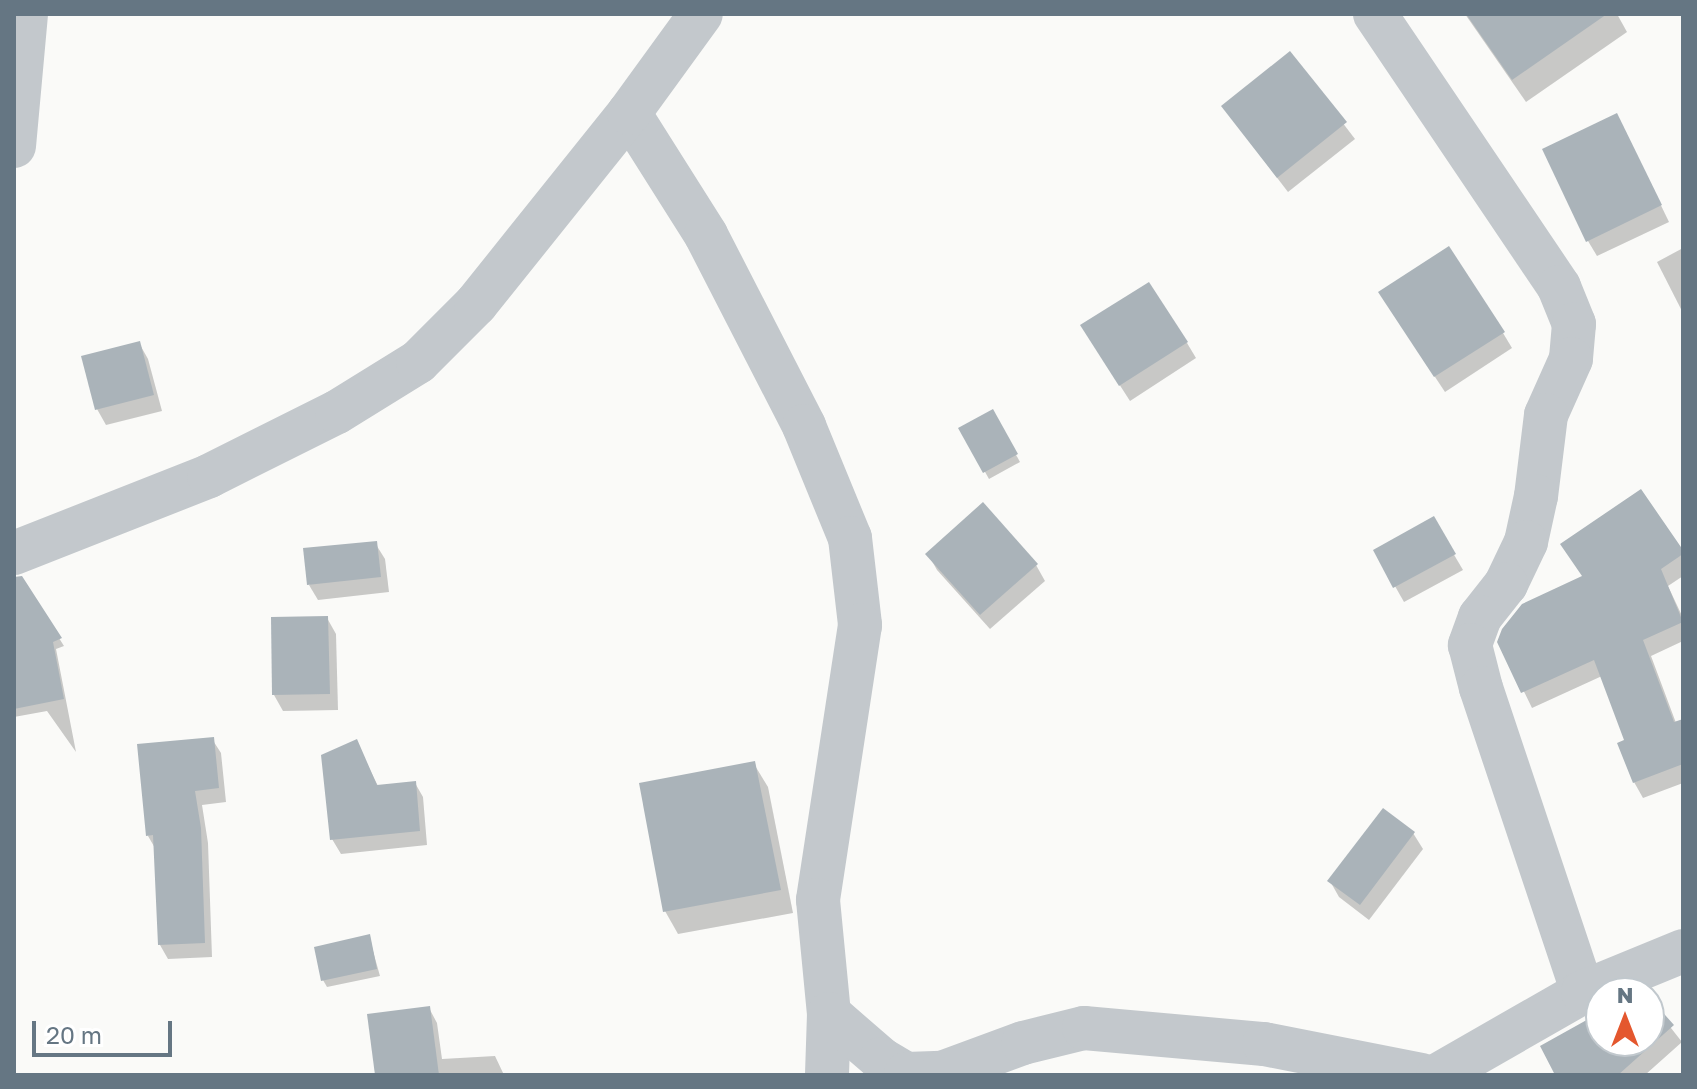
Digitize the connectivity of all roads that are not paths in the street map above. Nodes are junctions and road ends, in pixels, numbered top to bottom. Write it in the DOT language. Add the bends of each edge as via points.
graph roads {
  1 [pos="26,14"];
  2 [pos="701,14"];
  3 [pos="1375,14"];
  4 [pos="629,113"];
  5 [pos="14,146"];
  6 [pos="14,553"];
  7 [pos="1683,951"];
  8 [pos="1583,992"];
  9 [pos="829,1014"];
  10 [pos="827,1075"];
  11 [pos="1422,1075"];
  12 [pos="1438,1075"];
  1 -- 5 [label="street"];
  2 -- 4 [label="street"];
  3 -- 8 [label="street" via="1559,287 1574,324 1571,359 1546,415 1526,542 1506,584 1480,617 1470,645"];
  4 -- 6 [label="street" via="476,304 418,362 337,412 209,476"];
  4 -- 9 [label="street" via="706,235 804,426 850,538 860,625 818,900"];
  7 -- 8 [label="street"];
  8 -- 12 [label="street"];
  9 -- 10 [label="street"];
  9 -- 11 [label="street" via="906,1074 942,1073 1023,1043 1084,1028 1264,1044"];
}
